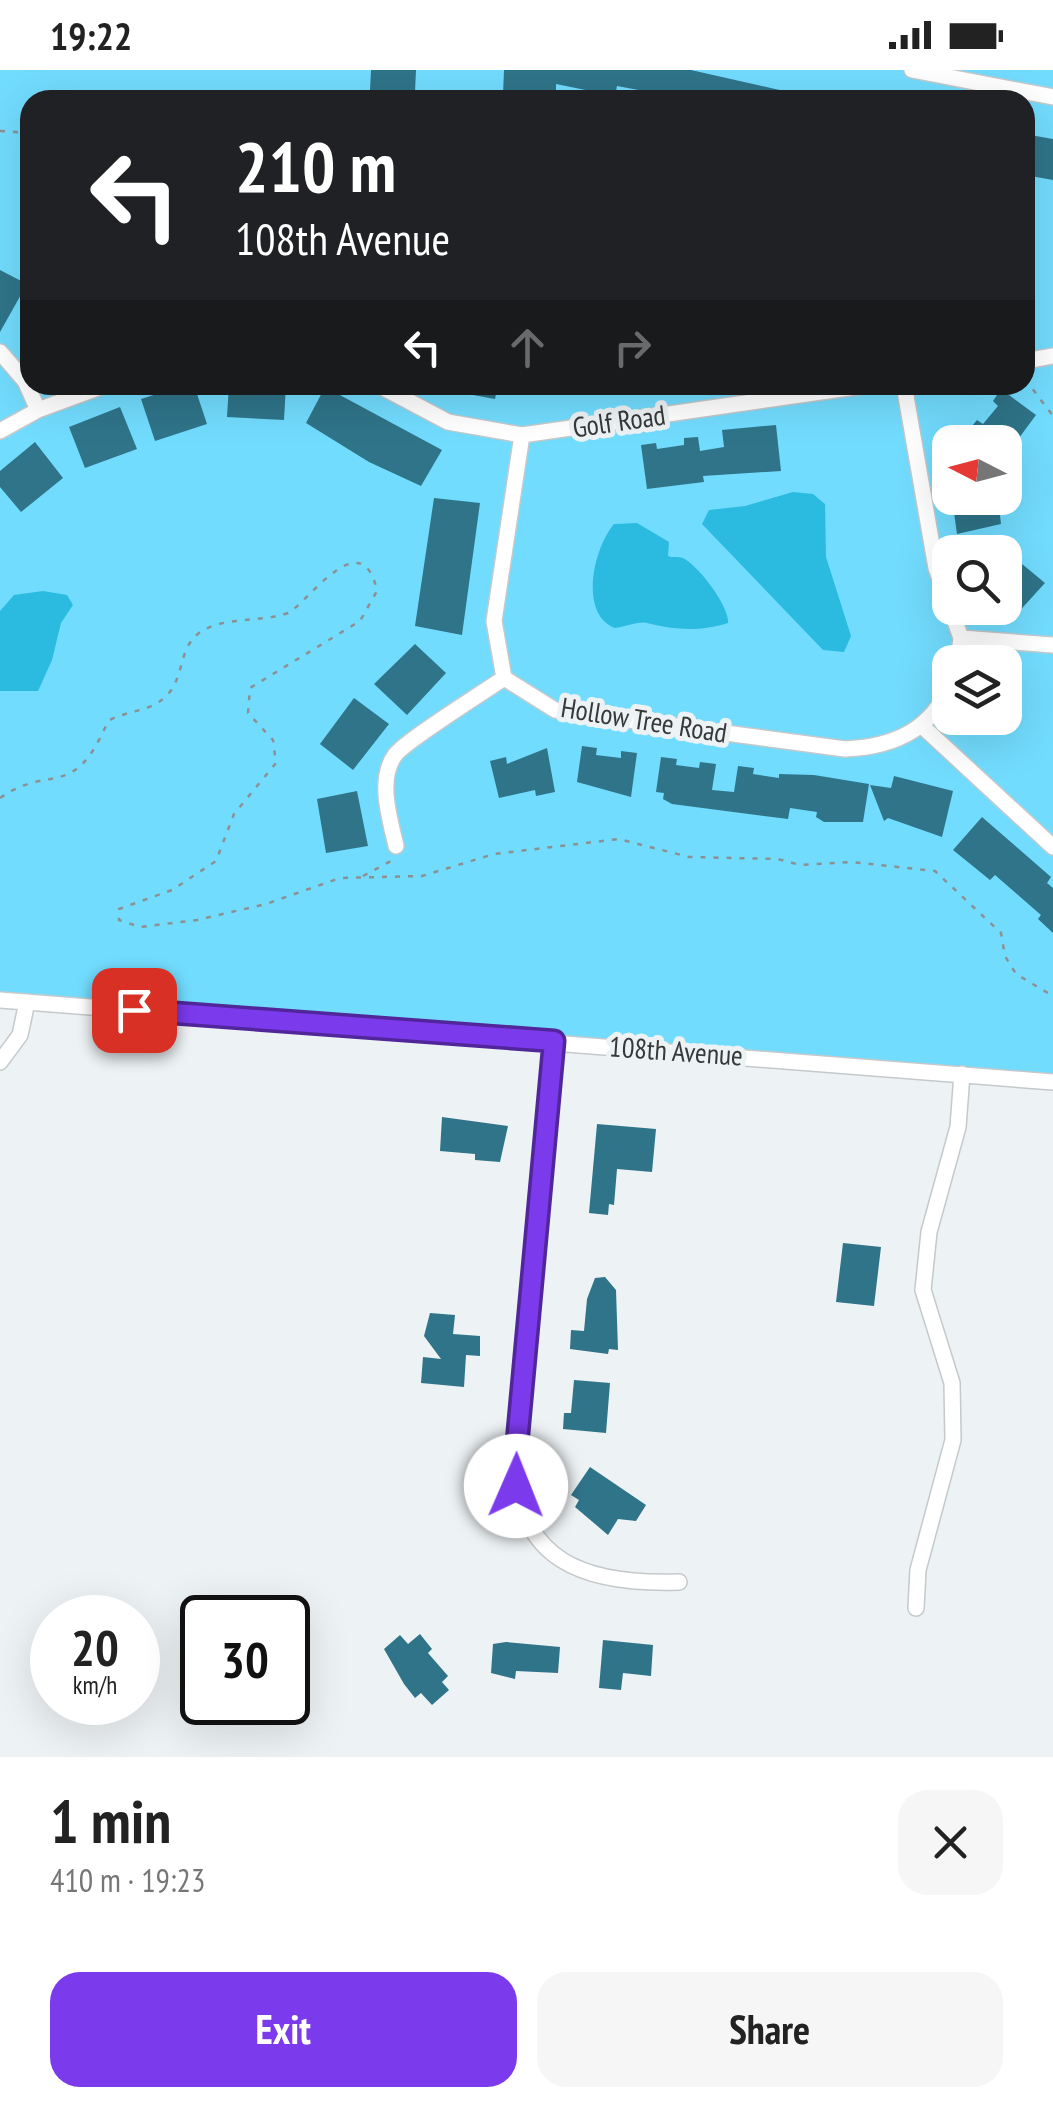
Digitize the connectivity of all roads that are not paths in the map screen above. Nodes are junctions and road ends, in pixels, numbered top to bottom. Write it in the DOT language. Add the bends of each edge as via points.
graph roads {
  1 [pos="912,70"];
  2 [pos="1016,90"];
  3 [pos="0,352"];
  4 [pos="20,375"];
  5 [pos="31,395"];
  6 [pos="79,395"];
  7 [pos="397,395"];
  8 [pos="800,395"];
  9 [pos="906,395"];
  10 [pos="38,410"];
  11 [pos="0,431"];
  12 [pos="522,435"];
  13 [pos="961,638"];
  14 [pos="960,645"];
  15 [pos="1053,645"];
  16 [pos="504,678"];
  17 [pos="932,711"];
  18 [pos="922,726"];
  19 [pos="396,846"];
  20 [pos="1053,847"];
  21 [pos="0,1000"];
  22 [pos="27,1002"];
  23 [pos="554,1041"];
  24 [pos="0,1062"];
  25 [pos="962,1074"];
  26 [pos="1053,1082"];
  27 [pos="680,1582"];
  28 [pos="916,1608"];
  1 -- 2 [label="street"];
  3 -- 4 [label="street"];
  5 -- 10 [label="street"];
  6 -- 10 [label="street"];
  7 -- 12 [label="street, Golf Road" via="448,422"];
  8 -- 12 [label="street, Golf Road"];
  9 -- 13 [label="street" via="936,568"];
  10 -- 11 [label="street"];
  12 -- 16 [label="street" via="494,621"];
  13 -- 14 [label="street"];
  13 -- 15 [label="street"];
  16 -- 18 [label="street, Hollow Tree Road" via="555,710 845,749 873,748"];
  16 -- 19 [label="street" via="396,754 387,803"];
  17 -- 18 [label="street"];
  18 -- 20 [label="street"];
  21 -- 22 [label="street, 108th Avenue"];
  22 -- 23 [label="street, 108th Avenue"];
  22 -- 24 [label="street" via="20,1035"];
  23 -- 25 [label="street, 108th Avenue"];
  23 -- 27 [label="street" via="516,1454 519,1499 546,1547 581,1572 632,1584"];
  25 -- 26 [label="street, 108th Avenue"];
  25 -- 28 [label="street" via="958,1127 930,1232 923,1290 952,1383 952,1440 918,1570"];
}
